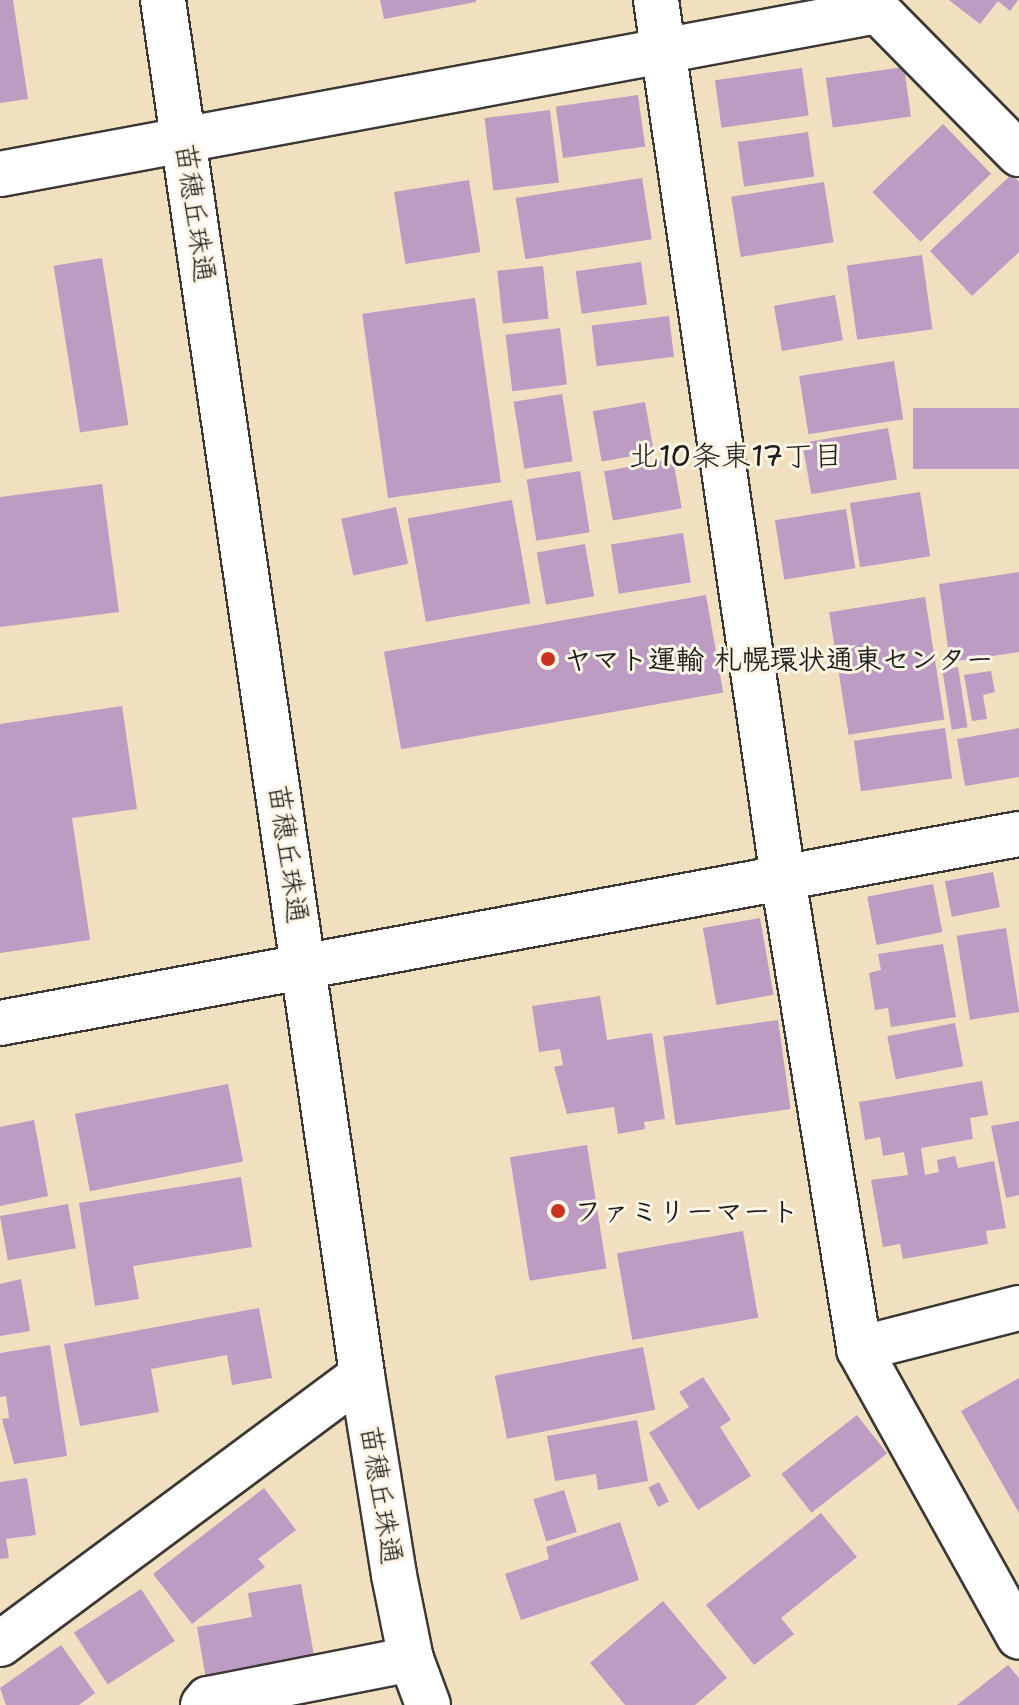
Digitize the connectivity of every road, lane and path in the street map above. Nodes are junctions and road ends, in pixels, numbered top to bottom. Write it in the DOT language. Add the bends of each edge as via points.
graph roads {
  1 [pos="163,0"];
  2 [pos="656,0"];
  3 [pos="881,5"];
  4 [pos="663,51"];
  5 [pos="185,139"];
  6 [pos="1019,154"];
  7 [pos="0,174"];
  8 [pos="1019,834"];
  9 [pos="783,878"];
  10 [pos="305,967"];
  11 [pos="0,1023"];
  12 [pos="1019,1308"];
  13 [pos="859,1349"];
  14 [pos="362,1375"];
  15 [pos="1019,1636"];
  16 [pos="0,1644"];
  17 [pos="411,1659"];
  18 [pos="203,1705"];
  19 [pos="428,1705"];
  1 -- 5 [label="street, 苗穂丘珠通"];
  2 -- 4 [label="street"];
  3 -- 4 [label="street"];
  3 -- 6 [label="street"];
  4 -- 5 [label="street"];
  4 -- 9 [label="street"];
  5 -- 7 [label="street"];
  5 -- 10 [label="street, 苗穂丘珠通"];
  8 -- 9 [label="street"];
  9 -- 10 [label="street"];
  9 -- 13 [label="street"];
  10 -- 11 [label="street"];
  10 -- 14 [label="street, 苗穂丘珠通"];
  12 -- 13 [label="street"];
  13 -- 15 [label="street"];
  14 -- 16 [label="street"];
  14 -- 17 [label="street, 苗穂丘珠通"];
  17 -- 18 [label="street" via="208,1699"];
  17 -- 19 [label="street, 苗穂丘珠通"];
}
